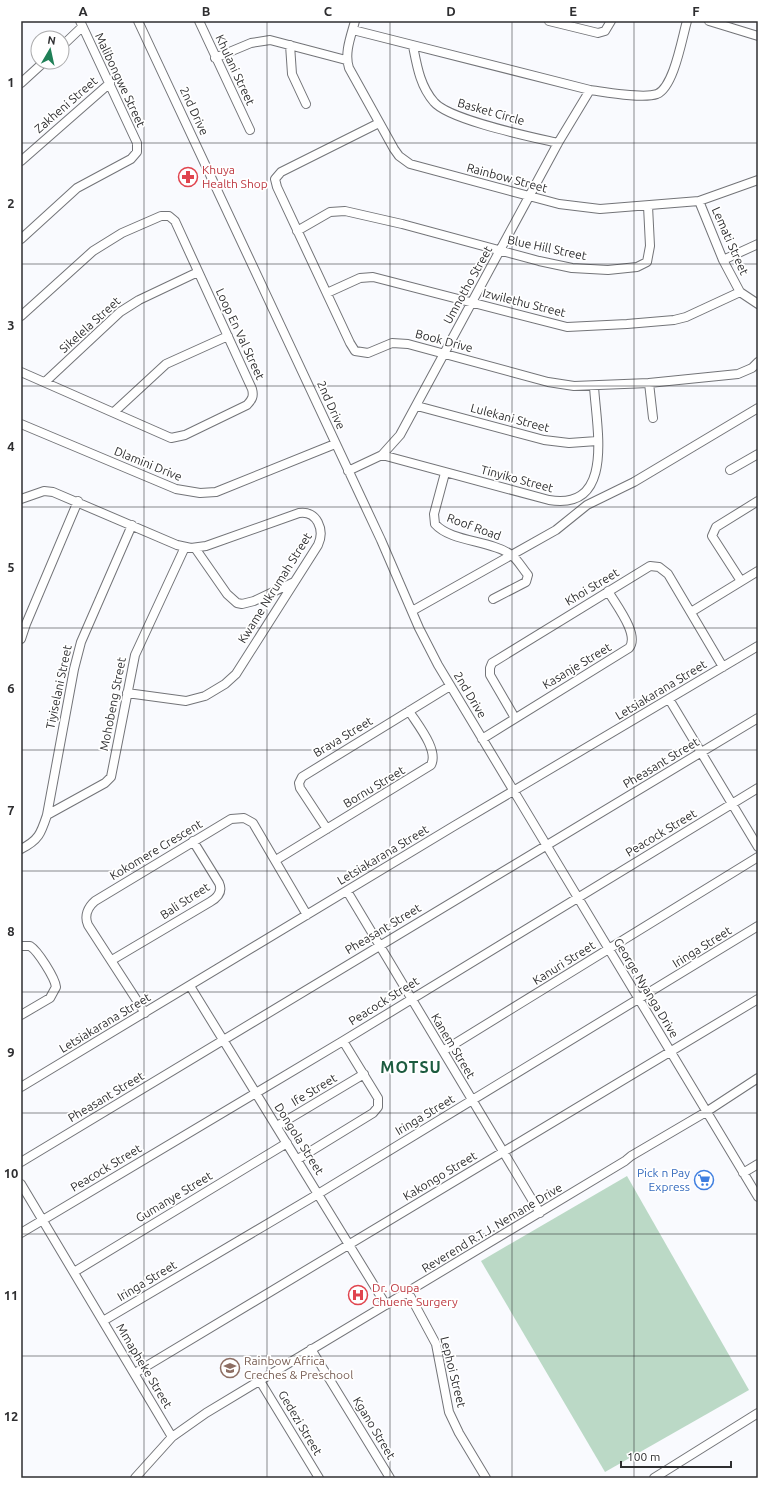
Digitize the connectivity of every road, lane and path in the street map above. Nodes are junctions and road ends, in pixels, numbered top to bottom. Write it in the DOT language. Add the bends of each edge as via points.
graph roads {
  1 [pos="138,21"];
  2 [pos="199,21"];
  3 [pos="355,21"];
  4 [pos="549,21"];
  5 [pos="611,21"];
  6 [pos="687,21"];
  7 [pos="710,21"];
  8 [pos="81,24"];
  9 [pos="353,30"];
  10 [pos="758,36"];
  11 [pos="70,37"];
  12 [pos="290,44"];
  13 [pos="413,46"];
  14 [pos="215,58"];
  15 [pos="346,60"];
  16 [pos="35,70"];
  17 [pos="21,83"];
  18 [pos="110,83"];
  19 [pos="590,90"];
  20 [pos="306,104"];
  21 [pos="378,123"];
  22 [pos="250,130"];
  23 [pos="558,144"];
  24 [pos="21,161"];
  25 [pos="758,180"];
  26 [pos="529,197"];
  27 [pos="699,201"];
  28 [pos="648,206"];
  29 [pos="298,231"];
  30 [pos="21,239"];
  31 [pos="758,244"];
  32 [pos="501,250"];
  33 [pos="723,260"];
  34 [pos="198,272"];
  35 [pos="740,292"];
  36 [pos="327,293"];
  37 [pos="472,302"];
  38 [pos="758,304"];
  39 [pos="22,314"];
  40 [pos="228,336"];
  41 [pos="443,353"];
  42 [pos="758,362"];
  43 [pos="21,372"];
  44 [pos="45,382"];
  45 [pos="649,383"];
  46 [pos="594,386"];
  47 [pos="417,406"];
  48 [pos="758,408"];
  49 [pos="114,412"];
  50 [pos="653,418"];
  51 [pos="21,424"];
  52 [pos="597,442"];
  53 [pos="335,444"];
  54 [pos="758,454"];
  55 [pos="382,455"];
  56 [pos="730,470"];
  57 [pos="348,471"];
  58 [pos="445,472"];
  59 [pos="581,496"];
  60 [pos="21,498"];
  61 [pos="78,501"];
  62 [pos="758,501"];
  63 [pos="587,505"];
  64 [pos="132,525"];
  65 [pos="184,547"];
  66 [pos="196,548"];
  67 [pos="511,554"];
  68 [pos="758,570"];
  69 [pos="741,581"];
  70 [pos="294,582"];
  71 [pos="608,591"];
  72 [pos="493,599"];
  73 [pos="412,611"];
  74 [pos="691,612"];
  75 [pos="21,639"];
  76 [pos="758,646"];
  77 [pos="723,666"];
  78 [pos="450,686"];
  79 [pos="127,693"];
  80 [pos="669,699"];
  81 [pos="409,711"];
  82 [pos="515,718"];
  83 [pos="758,718"];
  84 [pos="482,739"];
  85 [pos="701,752"];
  86 [pos="758,788"];
  87 [pos="513,792"];
  88 [pos="732,804"];
  89 [pos="47,815"];
  90 [pos="327,829"];
  91 [pos="193,841"];
  92 [pos="546,846"];
  93 [pos="758,847"];
  94 [pos="21,849"];
  95 [pos="758,857"];
  96 [pos="276,860"];
  97 [pos="347,891"];
  98 [pos="578,896"];
  99 [pos="307,915"];
  100 [pos="758,926"];
  101 [pos="380,945"];
  102 [pos="21,946"];
  103 [pos="609,949"];
  104 [pos="112,960"];
  105 [pos="190,986"];
  106 [pos="410,998"];
  107 [pos="758,999"];
  108 [pos="639,1000"];
  109 [pos="145,1013"];
  110 [pos="21,1016"];
  111 [pos="224,1040"];
  112 [pos="343,1040"];
  113 [pos="443,1051"];
  114 [pos="671,1052"];
  115 [pos="364,1074"];
  116 [pos="758,1078"];
  117 [pos="758,1083"];
  118 [pos="21,1087"];
  119 [pos="255,1091"];
  120 [pos="472,1100"];
  121 [pos="707,1114"];
  122 [pos="277,1126"];
  123 [pos="287,1143"];
  124 [pos="503,1152"];
  125 [pos="298,1159"];
  126 [pos="21,1162"];
  127 [pos="758,1164"];
  128 [pos="743,1173"];
  129 [pos="21,1184"];
  130 [pos="318,1194"];
  131 [pos="758,1197"];
  132 [pos="540,1213"];
  133 [pos="43,1220"];
  134 [pos="21,1233"];
  135 [pos="348,1245"];
  136 [pos="74,1272"];
  137 [pos="408,1292"];
  138 [pos="386,1305"];
  139 [pos="103,1321"];
  140 [pos="311,1349"];
  141 [pos="135,1373"];
  142 [pos="260,1381"];
  143 [pos="758,1413"];
  144 [pos="172,1437"];
  145 [pos="134,1478"];
  146 [pos="319,1478"];
  147 [pos="390,1478"];
  148 [pos="486,1478"];
  149 [pos="654,1478"];
  1 -- 53 [label="street, 2nd Drive"];
  2 -- 14 [label="street, Khulani Street"];
  3 -- 9 [label="street"];
  4 -- 5 [label="street" via="598,33 605,31"];
  6 -- 19 [label="street" via="671,76 664,89 651,95"];
  7 -- 10 [label="street"];
  8 -- 11 [label="street"];
  8 -- 18 [label="street, Malibongwe Street"];
  9 -- 13 [label="street"];
  9 -- 15 [label="street"];
  12 -- 14 [label="street" via="262,40"];
  12 -- 15 [label="street"];
  12 -- 20 [label="street" via="292,74"];
  13 -- 19 [label="street"];
  13 -- 23 [label="street, Basket Circle" via="420,79 434,103 443,110"];
  14 -- 22 [label="street, Khulani Street"];
  15 -- 21 [label="street, Rainbow Street"];
  16 -- 17 [label="street"];
  18 -- 24 [label="street, Zakheni Street"];
  18 -- 30 [label="street, Malibongwe Street" via="138,149 136,155 77,188"];
  19 -- 23 [label="street, Umnotho Street"];
  21 -- 26 [label="street, Rainbow Street" via="399,156 410,164"];
  21 -- 29 [label="street, Book Drive" via="276,176 277,187"];
  23 -- 26 [label="street, Umnotho Street"];
  25 -- 27 [label="street, Rainbow Street"];
  26 -- 28 [label="street, Rainbow Street" via="581,208 620,209"];
  26 -- 32 [label="street, Umnotho Street"];
  27 -- 28 [label="street, Rainbow Street"];
  27 -- 33 [label="street, Lemati Street"];
  28 -- 32 [label="street, Blue Hill Street" via="650,253 647,262 641,266 608,270 588,269 550,263"];
  29 -- 32 [label="street, Blue Hill Street" via="330,212 345,211"];
  29 -- 36 [label="street, Book Drive"];
  31 -- 33 [label="street"];
  32 -- 37 [label="street, Umnotho Street"];
  33 -- 35 [label="street, Lemati Street"];
  34 -- 39 [label="street, Loop En Val Street" via="175,221 164,216 122,234 92,251"];
  34 -- 40 [label="street, Loop En Val Street"];
  34 -- 44 [label="street, Sikelela Street" via="139,300 120,312"];
  35 -- 37 [label="street, Izwilethu Street" via="674,320 578,327 547,322"];
  35 -- 38 [label="street, Lemati Street"];
  36 -- 37 [label="street, Izwilethu Street" via="366,276"];
  36 -- 41 [label="street, Book Drive" via="355,351 368,352 399,343"];
  37 -- 41 [label="street, Umnotho Street"];
  40 -- 49 [label="street" via="166,364"];
  40 -- 49 [label="street, Loop En Val Street" via="252,389 253,397 246,405 175,438"];
  41 -- 46 [label="street, Book Drive" via="548,382"];
  41 -- 47 [label="street, Umnotho Street"];
  42 -- 45 [label="street, Book Drive" via="752,368 738,374"];
  43 -- 44 [label="street, Loop En Val Street"];
  44 -- 49 [label="street, Loop En Val Street"];
  45 -- 46 [label="street, Book Drive"];
  45 -- 50 [label="street"];
  46 -- 52 [label="street"];
  47 -- 52 [label="street, Lulekani Street" via="544,440 569,443"];
  47 -- 55 [label="street, Umnotho Street" via="400,436"];
  48 -- 63 [label="street" via="634,482"];
  51 -- 53 [label="street, Dlamini Drive" via="169,487 200,493 222,491"];
  52 -- 59 [label="street" via="596,474 590,488"];
  53 -- 57 [label="street, 2nd Drive"];
  54 -- 56 [label="street"];
  55 -- 57 [label="street, Umnotho Street"];
  55 -- 58 [label="street, Tinyiko Street"];
  57 -- 73 [label="street, 2nd Drive"];
  58 -- 59 [label="street, Tinyiko Street" via="553,501 566,502"];
  58 -- 67 [label="street, Roof Road" via="434,514 435,524 446,532"];
  59 -- 63 [label="street"];
  60 -- 61 [label="street, Kwame Nkrumah Street" via="47,491"];
  61 -- 64 [label="street, Kwame Nkrumah Street"];
  61 -- 75 [label="street"];
  62 -- 69 [label="street" via="712,532 712,536"];
  63 -- 67 [label="street" via="560,527"];
  64 -- 65 [label="street, Kwame Nkrumah Street"];
  64 -- 89 [label="street, Tiyiselani Street" via="81,642 71,682"];
  65 -- 66 [label="street, Kwame Nkrumah Street"];
  65 -- 79 [label="street, Mohobeng Street" via="138,645"];
  66 -- 70 [label="street" via="227,594 237,603 254,601"];
  66 -- 70 [label="street, Kwame Nkrumah Street" via="299,513 307,513 318,522 321,538"];
  67 -- 72 [label="street" via="528,574 526,582"];
  67 -- 73 [label="street"];
  68 -- 69 [label="street"];
  69 -- 74 [label="street"];
  70 -- 79 [label="street, Kwame Nkrumah Street" via="236,674 225,684 206,696 186,701"];
  71 -- 74 [label="street, Khoi Street" via="644,569 655,566 668,574"];
  71 -- 82 [label="street, Kasanje Street" via="632,633 632,644"];
  71 -- 82 [label="street, Khoi Street" via="492,663 490,675"];
  73 -- 78 [label="street, 2nd Drive" via="431,653"];
  74 -- 77 [label="street, Khoi Street"];
  76 -- 77 [label="street, Letsiakarana Street"];
  77 -- 80 [label="street, Letsiakarana Street"];
  78 -- 81 [label="street, Brava Street"];
  78 -- 84 [label="street, 2nd Drive"];
  79 -- 89 [label="street, Mohobeng Street" via="111,777 105,783"];
  80 -- 85 [label="street"];
  80 -- 87 [label="street, Letsiakarana Street"];
  81 -- 90 [label="street, Bornu Street" via="431,747 434,756 431,765"];
  81 -- 90 [label="street, Brava Street" via="302,776 300,788"];
  82 -- 84 [label="street, Kasanje Street"];
  83 -- 85 [label="street, Pheasant Street"];
  84 -- 87 [label="street, 2nd Drive"];
  85 -- 88 [label="street"];
  85 -- 92 [label="street, Pheasant Street"];
  86 -- 88 [label="street, Peacock Street"];
  87 -- 92 [label="street, George Nyanga Drive"];
  87 -- 97 [label="street, Letsiakarana Street"];
  88 -- 93 [label="street"];
  88 -- 98 [label="street, Peacock Street"];
  89 -- 94 [label="street, Tiyiselani Street" via="38,838"];
  90 -- 96 [label="street, Bornu Street"];
  91 -- 96 [label="street, Kokomere Crescent" via="231,819 244,818 253,823"];
  91 -- 104 [label="street, Kokomere Crescent" via="91,904 87,912 87,922"];
  91 -- 104 [label="street, Bali Street" via="219,883 220,893 210,902"];
  92 -- 98 [label="street, George Nyanga Drive"];
  92 -- 101 [label="street, Pheasant Street"];
  95 -- 103 [label="street, Kanuri Street"];
  96 -- 99 [label="street, Kokomere Crescent"];
  97 -- 99 [label="street, Letsiakarana Street"];
  97 -- 101 [label="street, Kanem Street"];
  98 -- 103 [label="street, George Nyanga Drive"];
  98 -- 106 [label="street, Peacock Street"];
  99 -- 105 [label="street, Letsiakarana Street"];
  100 -- 108 [label="street, Iringa Street"];
  101 -- 106 [label="street, Kanem Street"];
  101 -- 111 [label="street, Pheasant Street"];
  102 -- 110 [label="street" via="30,946 35,950 56,987 50,998"];
  103 -- 108 [label="street, George Nyanga Drive"];
  103 -- 113 [label="street, Kanuri Street"];
  104 -- 109 [label="street, Kokomere Crescent"];
  105 -- 109 [label="street, Letsiakarana Street"];
  105 -- 111 [label="street, Dongola Street"];
  106 -- 112 [label="street, Peacock Street"];
  106 -- 113 [label="street, Kanem Street"];
  107 -- 114 [label="street, Kakongo Street"];
  108 -- 114 [label="street, George Nyanga Drive"];
  108 -- 120 [label="street, Iringa Street"];
  109 -- 118 [label="street, Letsiakarana Street"];
  111 -- 119 [label="street, Dongola Street"];
  111 -- 126 [label="street, Pheasant Street"];
  112 -- 115 [label="street"];
  112 -- 119 [label="street, Peacock Street"];
  113 -- 120 [label="street, Kanem Street"];
  114 -- 121 [label="street, George Nyanga Drive"];
  114 -- 124 [label="street, Kakongo Street"];
  115 -- 122 [label="street, Ife Street"];
  115 -- 125 [label="street" via="378,1098 379,1105 376,1110"];
  116 -- 121 [label="street, Reverend R.T.J. Nemane Drive"];
  117 -- 121 [label="street, Reverend R.T.J. Nemane Drive"];
  119 -- 122 [label="street, Dongola Street"];
  119 -- 133 [label="street, Peacock Street"];
  120 -- 124 [label="street, Kanem Street"];
  120 -- 130 [label="street, Iringa Street"];
  121 -- 128 [label="street, George Nyanga Drive"];
  121 -- 132 [label="street, Reverend R.T.J. Nemane Drive" via="630,1156"];
  122 -- 123 [label="street, Dongola Street"];
  123 -- 125 [label="street, Dongola Street"];
  123 -- 136 [label="street, Gumanye Street"];
  124 -- 132 [label="street, Kanem Street"];
  124 -- 135 [label="street, Kakongo Street"];
  125 -- 130 [label="street, Dongola Street"];
  127 -- 128 [label="street"];
  128 -- 131 [label="street, George Nyanga Drive"];
  129 -- 133 [label="street, Mmapheke Street"];
  130 -- 135 [label="street, Dongola Street"];
  130 -- 139 [label="street, Iringa Street"];
  132 -- 137 [label="street, Reverend R.T.J. Nemane Drive"];
  133 -- 134 [label="street, Peacock Street"];
  133 -- 136 [label="street, Mmapheke Street"];
  135 -- 138 [label="street, Dongola Street"];
  135 -- 141 [label="street, Kakongo Street"];
  136 -- 139 [label="street, Mmapheke Street"];
  137 -- 138 [label="street, Reverend R.T.J. Nemane Drive"];
  137 -- 148 [label="street, Lephoi Street" via="436,1344 449,1412"];
  138 -- 140 [label="street, Reverend R.T.J. Nemane Drive"];
  139 -- 141 [label="street, Mmapheke Street"];
  140 -- 142 [label="street, Reverend R.T.J. Nemane Drive"];
  140 -- 147 [label="street, Kgano Street"];
  141 -- 144 [label="street, Mmapheke Street"];
  142 -- 144 [label="street, Reverend R.T.J. Nemane Drive"];
  142 -- 146 [label="street, Gedezi Street"];
  143 -- 149 [label="street"];
  144 -- 145 [label="street, Reverend R.T.J. Nemane Drive"];
}
